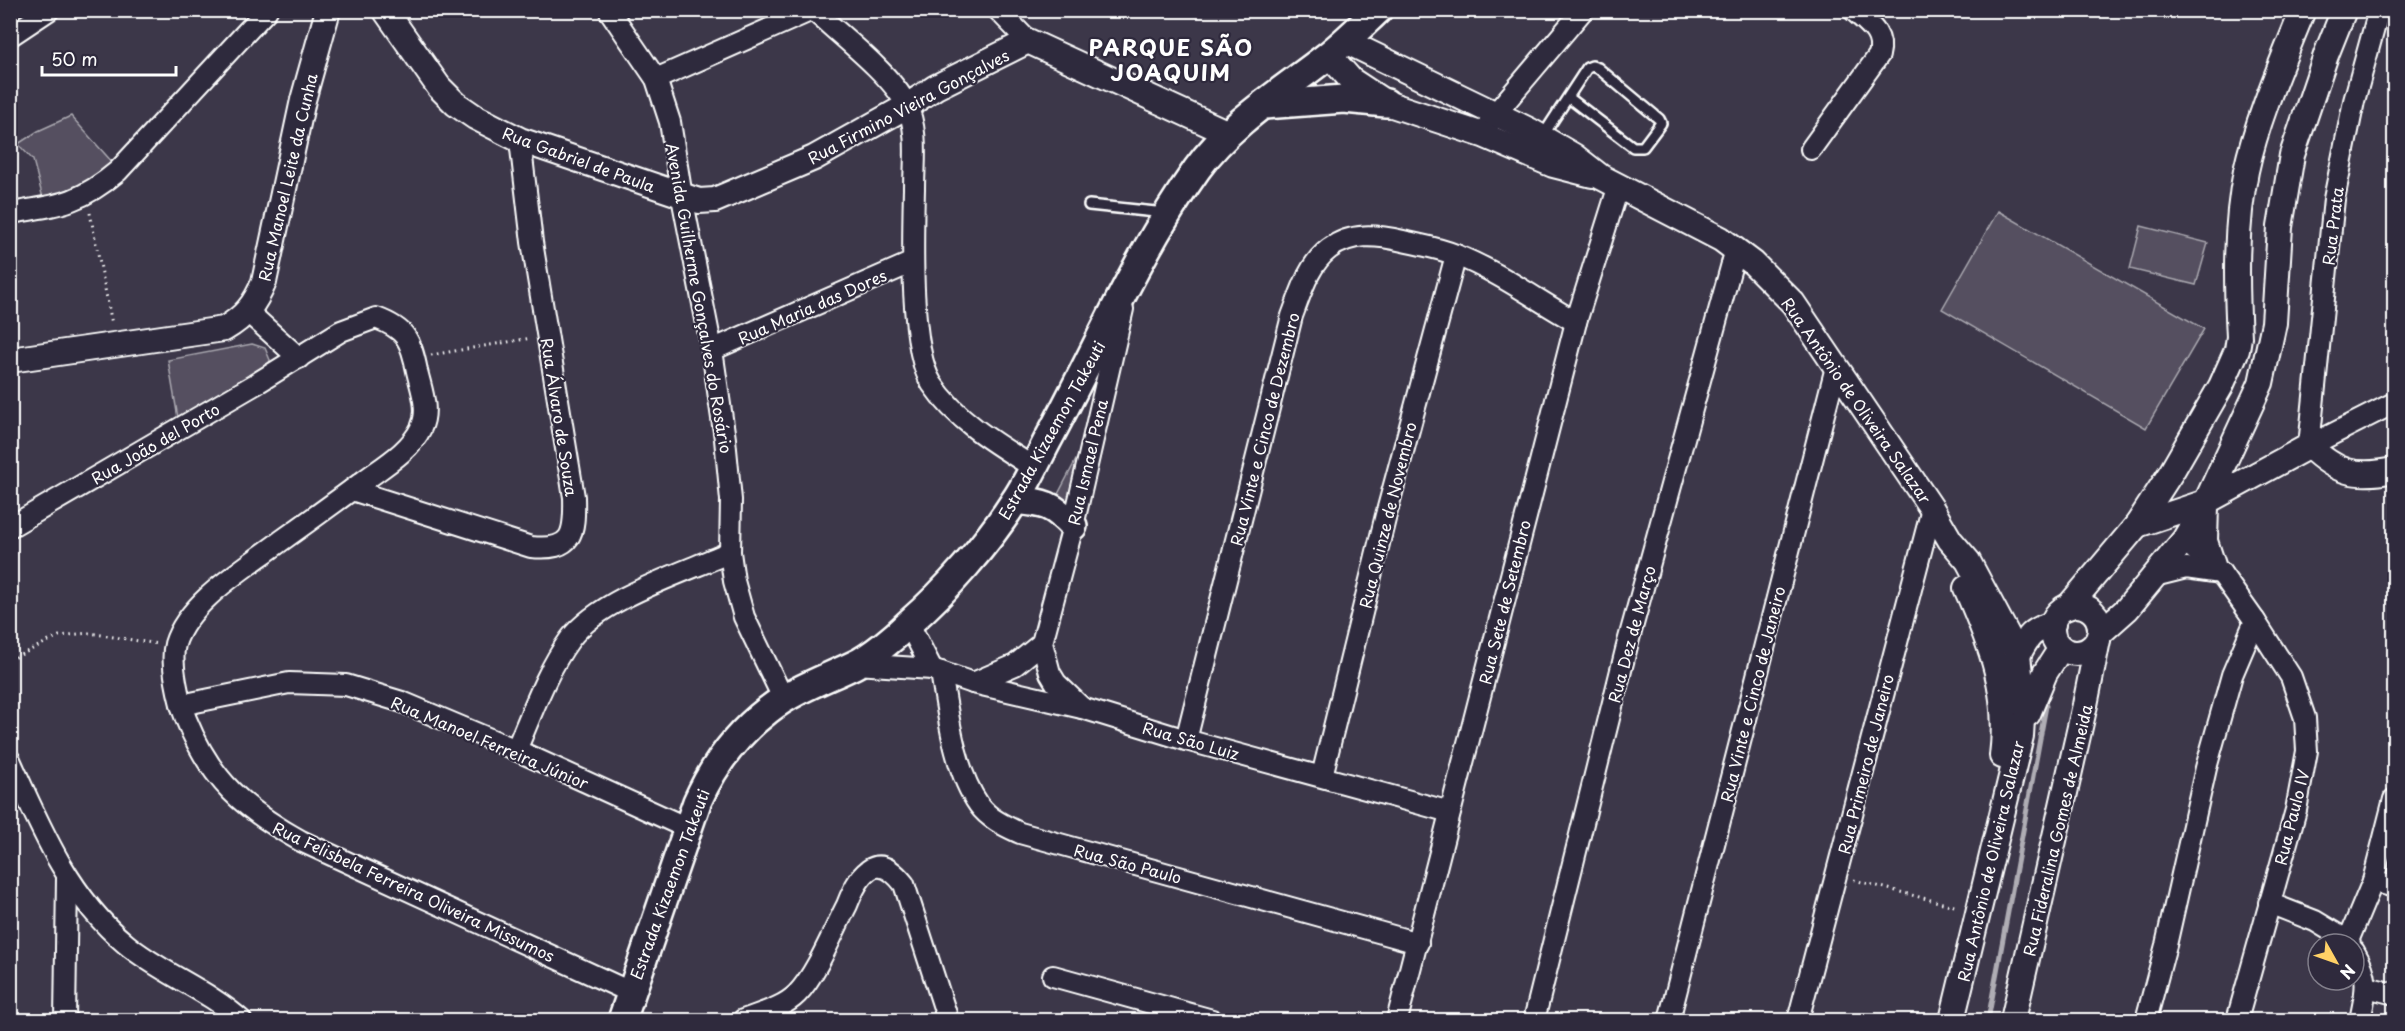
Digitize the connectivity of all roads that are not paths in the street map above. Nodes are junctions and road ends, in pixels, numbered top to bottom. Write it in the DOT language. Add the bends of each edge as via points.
graph roads {
  1 [pos="49,10"];
  2 [pos="267,10"];
  3 [pos="328,10"];
  4 [pos="385,10"];
  5 [pos="609,10"];
  6 [pos="813,10"];
  7 [pos="998,10"];
  8 [pos="1378,10"];
  9 [pos="1583,10"];
  10 [pos="1852,10"];
  11 [pos="2303,10"];
  12 [pos="2344,10"];
  13 [pos="2379,10"];
  14 [pos="10,36"];
  15 [pos="1028,41"];
  16 [pos="1337,48"];
  17 [pos="656,80"];
  18 [pos="1568,97"];
  19 [pos="1386,103"];
  20 [pos="1264,105"];
  21 [pos="907,106"];
  22 [pos="1496,113"];
  23 [pos="1228,133"];
  24 [pos="1483,135"];
  25 [pos="1542,137"];
  26 [pos="520,140"];
  27 [pos="1811,149"];
  28 [pos="1610,181"];
  29 [pos="682,197"];
  30 [pos="1089,205"];
  31 [pos="10,213"];
  32 [pos="1168,213"];
  33 [pos="1736,249"];
  34 [pos="1456,255"];
  35 [pos="913,262"];
  36 [pos="1130,280"];
  37 [pos="248,312"];
  38 [pos="1576,322"];
  39 [pos="712,350"];
  40 [pos="299,358"];
  41 [pos="10,360"];
  42 [pos="1836,367"];
  43 [pos="2394,403"];
  44 [pos="2309,446"];
  45 [pos="1033,467"];
  46 [pos="2394,470"];
  47 [pos="352,490"];
  48 [pos="1016,500"];
  49 [pos="2206,502"];
  50 [pos="1932,508"];
  51 [pos="2137,525"];
  52 [pos="10,526"];
  53 [pos="1072,526"];
  54 [pos="1950,540"];
  55 [pos="2184,540"];
  56 [pos="730,552"];
  57 [pos="2217,569"];
  58 [pos="2154,576"];
  59 [pos="2255,621"];
  60 [pos="909,624"];
  61 [pos="1983,625"];
  62 [pos="2060,631"];
  63 [pos="2099,637"];
  64 [pos="1042,643"];
  65 [pos="2018,655"];
  66 [pos="856,664"];
  67 [pos="936,671"];
  68 [pos="973,683"];
  69 [pos="2003,696"];
  70 [pos="784,699"];
  71 [pos="181,705"];
  72 [pos="1082,708"];
  73 [pos="2021,736"];
  74 [pos="1186,740"];
  75 [pos="516,750"];
  76 [pos="10,760"];
  77 [pos="1322,776"];
  78 [pos="2394,799"];
  79 [pos="1450,812"];
  80 [pos="687,828"];
  81 [pos="67,878"];
  82 [pos="2373,881"];
  83 [pos="2394,887"];
  84 [pos="2269,903"];
  85 [pos="2331,932"];
  86 [pos="2355,932"];
  87 [pos="1418,943"];
  88 [pos="1053,976"];
  89 [pos="2366,982"];
  90 [pos="2367,987"];
  91 [pos="630,992"];
  92 [pos="2394,994"];
  93 [pos="65,1020"];
  94 [pos="241,1020"];
  95 [pos="622,1020"];
  96 [pos="743,1020"];
  97 [pos="948,1020"];
  98 [pos="1212,1020"];
  99 [pos="1397,1020"];
  100 [pos="1534,1020"];
  101 [pos="1669,1020"];
  102 [pos="1798,1020"];
  103 [pos="1938,1020"];
  104 [pos="1952,1020"];
  105 [pos="2013,1020"];
  106 [pos="2146,1020"];
  107 [pos="2237,1020"];
  108 [pos="2360,1020"];
  1 -- 14 [label="street"];
  2 -- 31 [label="street" via="118,171 97,188 74,201"];
  3 -- 37 [label="street, Rua Manoel Leite da Cunha" via="303,100 264,282"];
  4 -- 26 [label="street, Rua Gabriel de Paula" via="438,87 456,104"];
  5 -- 17 [label="street, Avenida Guilherme Gonçalves do Rosário"];
  6 -- 17 [label="street"];
  6 -- 21 [label="street" via="897,88"];
  7 -- 15 [label="street"];
  8 -- 16 [label="main road, Estrada Kizaemon Takeuti"];
  9 -- 22 [label="street"];
  10 -- 27 [label="street" via="1879,36 1879,55"];
  11 -- 51 [label="street" via="2247,169 2238,231 2237,350 2221,386"];
  12 -- 49 [label="street" via="2292,156 2280,227 2274,323 2261,383"];
  13 -- 44 [label="street, Rua Prata" via="2354,101 2334,199"];
  15 -- 21 [label="street, Rua Firmino Vieira Gonçalves" via="936,87"];
  15 -- 23 [label="street, Rua Firmino Vieira Gonçalves"];
  16 -- 19 [label="street, Rua Antônio de Oliveira Salazar" via="1351,80"];
  16 -- 20 [label="main road, Estrada Kizaemon Takeuti"];
  16 -- 22 [label="street, Rua Antônio de Oliveira Salazar"];
  17 -- 29 [label="street, Avenida Guilherme Gonçalves do Rosário" via="670,122"];
  18 -- 18 [label="lane" via="1592,66 1661,123 1643,147 1633,147"];
  18 -- 25 [label="lane"];
  19 -- 20 [label="main road" via="1344,99"];
  19 -- 24 [label="street, Rua Antônio de Oliveira Salazar"];
  20 -- 23 [label="main road, Estrada Kizaemon Takeuti"];
  21 -- 29 [label="street, Rua Firmino Vieira Gonçalves" via="814,158 716,200"];
  21 -- 35 [label="street" via="914,128"];
  22 -- 24 [label="street"];
  22 -- 25 [label="street, Rua Antônio de Oliveira Salazar"];
  23 -- 32 [label="main road, Estrada Kizaemon Takeuti" via="1198,167"];
  24 -- 28 [label="street, Rua Antônio de Oliveira Salazar" via="1553,165"];
  25 -- 28 [label="street, Rua Antônio de Oliveira Salazar"];
  26 -- 29 [label="street, Rua Gabriel de Paula"];
  26 -- 47 [label="street, Rua Álvaro de Souza" via="532,242 574,497 571,532 566,540 550,549 531,547"];
  28 -- 33 [label="street, Rua Antônio de Oliveira Salazar"];
  28 -- 38 [label="street, Rua Sete de Setembro"];
  29 -- 39 [label="street, Avenida Guilherme Gonçalves do Rosário"];
  30 -- 32 [label="lane"];
  32 -- 36 [label="main road, Estrada Kizaemon Takeuti"];
  33 -- 42 [label="street, Rua Antônio de Oliveira Salazar" via="1793,303"];
  33 -- 100 [label="street, Rua Dez de Março" via="1627,646"];
  34 -- 38 [label="street, Rua Vinte e Cinco de Dezembro" via="1486,268"];
  34 -- 74 [label="street, Rua Vinte e Cinco de Dezembro" via="1377,235 1350,238 1329,249 1314,264 1292,316"];
  34 -- 77 [label="street, Rua Quinze de Novembro" via="1386,515"];
  35 -- 39 [label="street, Rua Maria das Dores"];
  35 -- 45 [label="street" via="918,332 931,382 956,412 992,442"];
  36 -- 45 [label="main road, Estrada Kizaemon Takeuti"];
  36 -- 53 [label="street, Rua Ismael Pena"];
  37 -- 40 [label="street"];
  37 -- 41 [label="street, Rua Manoel Leite da Cunha" via="225,329"];
  38 -- 79 [label="street, Rua Sete de Setembro"];
  39 -- 56 [label="street, Avenida Guilherme Gonçalves do Rosário" via="730,490"];
  40 -- 47 [label="street" via="340,331 376,318 393,324 408,339 424,400 421,428 413,441"];
  40 -- 52 [label="street, Rua João del Porto"];
  42 -- 50 [label="street, Rua Antônio de Oliveira Salazar"];
  42 -- 101 [label="street, Rua Vinte e Cinco de Janeiro"];
  43 -- 44 [label="street"];
  44 -- 46 [label="street" via="2333,467 2349,473"];
  44 -- 49 [label="street"];
  45 -- 48 [label="main road, Estrada Kizaemon Takeuti"];
  47 -- 71 [label="street, Rua Felisbela Ferreira Oliveira Missumos" via="215,591 193,612 174,646"];
  48 -- 53 [label="main road" via="1045,503"];
  48 -- 60 [label="main road, Estrada Kizaemon Takeuti" via="984,544"];
  49 -- 51 [label="street"];
  49 -- 55 [label="street"];
  49 -- 57 [label="street" via="2205,541"];
  50 -- 54 [label="street, Rua Antônio de Oliveira Salazar"];
  50 -- 102 [label="street, Rua Primeiro de Janeiro"];
  51 -- 62 [label="street"];
  53 -- 64 [label="street, Rua Ismael Pena"];
  54 -- 61 [label="street, Rua Antônio de Oliveira Salazar"];
  54 -- 65 [label="street, Rua Antônio de Oliveira Salazar" via="1968,561"];
  55 -- 57 [label="street, Rua Paulo IV"];
  55 -- 58 [label="street"];
  56 -- 70 [label="street, Avenida Guilherme Gonçalves do Rosário" via="744,617"];
  56 -- 75 [label="street" via="620,600 591,617 553,667"];
  57 -- 58 [label="street" via="2186,568"];
  57 -- 59 [label="street, Rua Paulo IV"];
  58 -- 63 [label="street"];
  59 -- 84 [label="street, Rua Paulo IV" via="2291,677 2306,729 2307,751 2296,810"];
  59 -- 106 [label="street" via="2232,675 2206,768"];
  60 -- 66 [label="main road, Estrada Kizaemon Takeuti"];
  60 -- 67 [label="street"];
  61 -- 65 [label="street"];
  61 -- 69 [label="street, Rua Antônio de Oliveira Salazar"];
  62 -- 63 [label="street" via="2074,653 2093,646"];
  62 -- 63 [label="street" via="2082,606 2098,619"];
  62 -- 65 [label="street" via="2043,626 2028,637"];
  62 -- 73 [label="street"];
  63 -- 105 [label="street, Rua Fideralina Gomes de Almeida"];
  64 -- 68 [label="street" via="1015,666"];
  64 -- 72 [label="street, Rua Ismael Pena" via="1050,674"];
  65 -- 69 [label="street" via="2007,675"];
  65 -- 73 [label="street, Rua Antônio de Oliveira Salazar" via="2023,702"];
  66 -- 67 [label="street, Rua São Luiz"];
  66 -- 70 [label="main road, Estrada Kizaemon Takeuti"];
  67 -- 68 [label="street, Rua São Luiz"];
  67 -- 87 [label="street, Rua São Paulo" via="966,779 978,804 990,817 1020,833"];
  68 -- 72 [label="street, Rua São Luiz"];
  69 -- 103 [label="street, Rua Antônio de Oliveira Salazar" via="2005,730 2000,767"];
  70 -- 80 [label="main road, Estrada Kizaemon Takeuti" via="743,733 723,756 706,782"];
  71 -- 75 [label="street, Rua Manoel Ferreira Júnior" via="289,683 346,686 402,702"];
  71 -- 91 [label="street, Rua Felisbela Ferreira Oliveira Missumos" via="208,765 268,823"];
  72 -- 74 [label="street, Rua São Luiz"];
  73 -- 104 [label="street, Rua Antônio de Oliveira Salazar"];
  74 -- 77 [label="street, Rua São Luiz"];
  75 -- 80 [label="street, Rua Manoel Ferreira Júnior"];
  76 -- 81 [label="street"];
  77 -- 79 [label="street, Rua São Luiz"];
  78 -- 82 [label="street"];
  79 -- 87 [label="street, Rua Sete de Setembro"];
  80 -- 91 [label="main road, Estrada Kizaemon Takeuti"];
  81 -- 93 [label="street"];
  81 -- 94 [label="street" via="126,945"];
  82 -- 83 [label="street"];
  82 -- 86 [label="street"];
  84 -- 85 [label="street" via="2315,921"];
  84 -- 107 [label="street, Rua Paulo IV"];
  87 -- 99 [label="street, Rua Sete de Setembro"];
  88 -- 98 [label="street"];
  89 -- 90 [label="street"];
  90 -- 92 [label="street"];
  90 -- 108 [label="street"];
  91 -- 95 [label="main road, Estrada Kizaemon Takeuti"];
  96 -- 97 [label="street" via="782,1005 797,994 809,978 857,882 871,869 882,867 894,871 904,884"];
}
